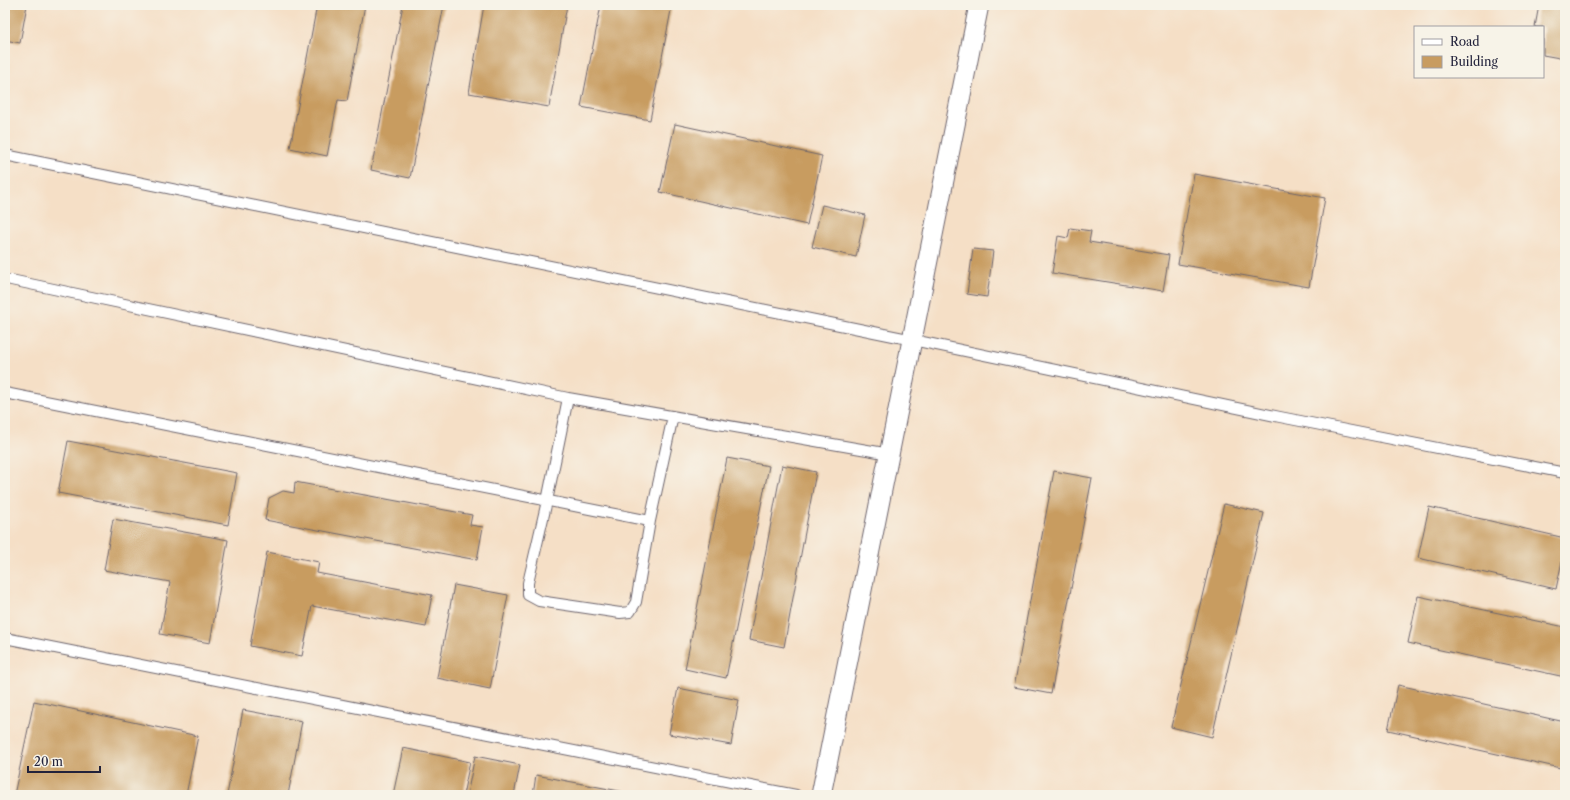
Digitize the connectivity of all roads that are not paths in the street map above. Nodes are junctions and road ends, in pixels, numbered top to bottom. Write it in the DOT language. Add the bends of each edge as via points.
graph roads {
  1 [pos="979,5"];
  2 [pos="5,155"];
  3 [pos="11,280"];
  4 [pos="913,340"];
  5 [pos="5,393"];
  6 [pos="568,398"];
  7 [pos="673,416"];
  8 [pos="890,454"];
  9 [pos="1565,473"];
  10 [pos="547,500"];
  11 [pos="650,521"];
  12 [pos="5,638"];
  13 [pos="796,795"];
  14 [pos="821,795"];
  1 -- 4 [label="street"];
  2 -- 4 [label="lane"];
  3 -- 6 [label="lane"];
  4 -- 8 [label="street"];
  4 -- 9 [label="lane"];
  5 -- 10 [label="lane"];
  6 -- 7 [label="lane"];
  6 -- 10 [label="lane"];
  7 -- 8 [label="lane"];
  7 -- 11 [label="lane"];
  8 -- 14 [label="street"];
  10 -- 11 [label="lane"];
  10 -- 11 [label="lane" via="528,583 528,595 539,601 620,613 630,612 636,602"];
  12 -- 13 [label="lane"];
}
